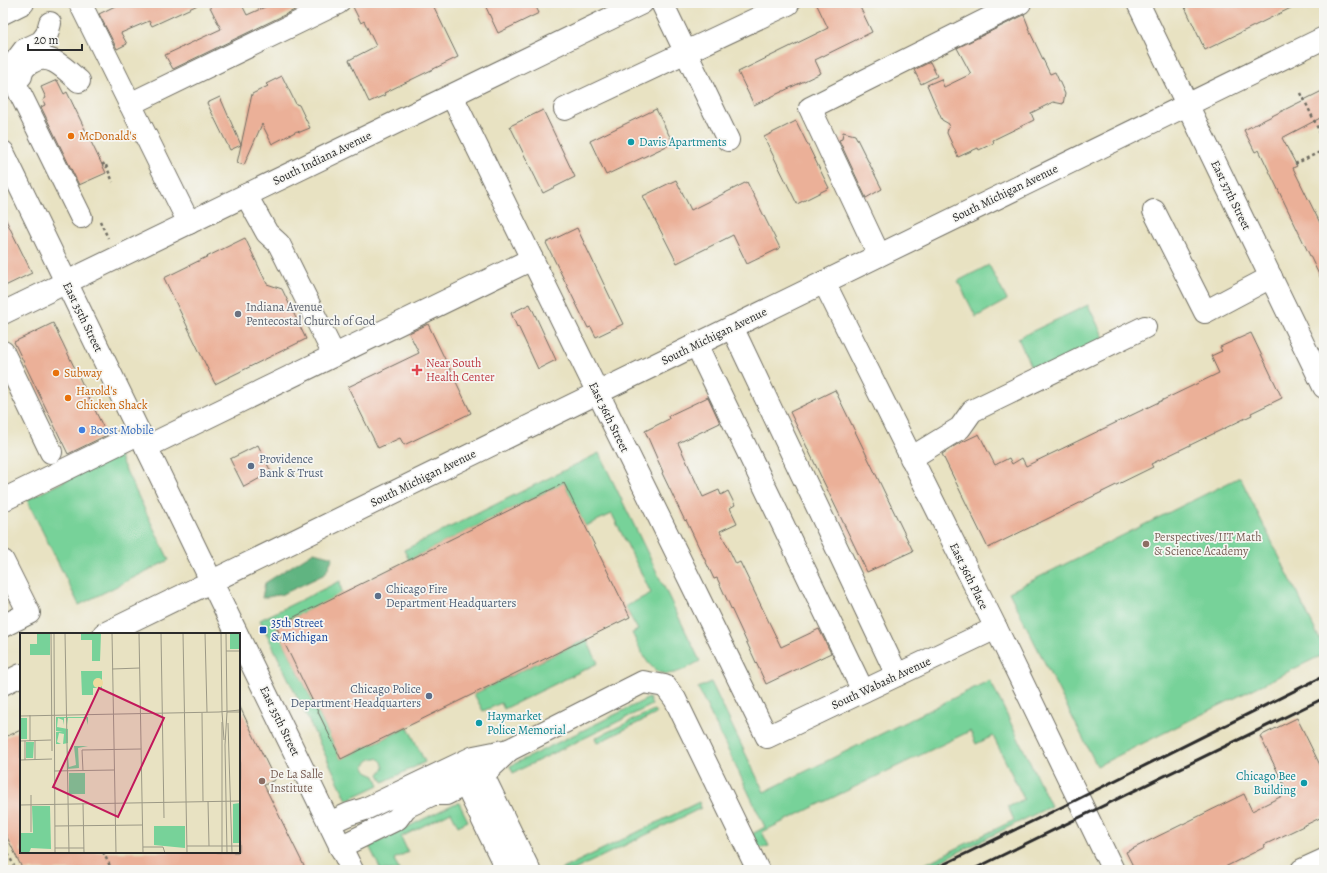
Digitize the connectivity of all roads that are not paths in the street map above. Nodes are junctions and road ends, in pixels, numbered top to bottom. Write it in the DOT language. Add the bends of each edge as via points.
graph roads {
  1 [pos="23,3"];
  2 [pos="80,3"];
  3 [pos="338,3"];
  4 [pos="642,3"];
  5 [pos="662,3"];
  6 [pos="1020,3"];
  7 [pos="1138,3"];
  8 [pos="788,4"];
  9 [pos="3,13"];
  10 [pos="50,23"];
  11 [pos="1324,38"];
  12 [pos="686,53"];
  13 [pos="79,81"];
  14 [pos="452,96"];
  15 [pos="26,104"];
  16 [pos="130,104"];
  17 [pos="1187,104"];
  18 [pos="565,109"];
  19 [pos="728,140"];
  20 [pos="5,161"];
  21 [pos="246,195"];
  22 [pos="1154,211"];
  23 [pos="90,218"];
  24 [pos="189,223"];
  25 [pos="879,255"];
  26 [pos="532,259"];
  27 [pos="1271,277"];
  28 [pos="67,282"];
  29 [pos="824,282"];
  30 [pos="3,313"];
  31 [pos="732,327"];
  32 [pos="1145,327"];
  33 [pos="696,344"];
  34 [pos="3,352"];
  35 [pos="334,356"];
  36 [pos="1324,387"];
  37 [pos="597,393"];
  38 [pos="143,440"];
  39 [pos="51,452"];
  40 [pos="911,458"];
  41 [pos="3,500"];
  42 [pos="3,561"];
  43 [pos="212,581"];
  44 [pos="3,626"];
  45 [pos="996,628"];
  46 [pos="106,633"];
  47 [pos="237,633"];
  48 [pos="240,640"];
  49 [pos="897,675"];
  50 [pos="20,676"];
  51 [pos="3,684"];
  52 [pos="863,691"];
  53 [pos="767,738"];
  54 [pos="470,770"];
  55 [pos="329,824"];
  56 [pos="340,847"];
  57 [pos="1324,860"];
  58 [pos="352,870"];
  59 [pos="507,870"];
  60 [pos="529,870"];
  61 [pos="758,870"];
  62 [pos="1113,870"];
  63 [pos="1302,870"];
  1 -- 9 [label="street"];
  2 -- 16 [label="street"];
  3 -- 16 [label="street"];
  4 -- 14 [label="street, South Indiana Avenue"];
  5 -- 12 [label="street"];
  6 -- 25 [label="street" via="810,108"];
  7 -- 17 [label="street, East 37th Street"];
  8 -- 12 [label="street"];
  10 -- 15 [label="street" via="41,42 24,50 10,75"];
  11 -- 17 [label="street, South Michigan Avenue"];
  12 -- 18 [label="street"];
  12 -- 19 [label="street"];
  13 -- 15 [label="street" via="55,61 39,58 26,65 21,74"];
  14 -- 21 [label="street, South Indiana Avenue"];
  14 -- 26 [label="street, East 36th Street"];
  15 -- 23 [label="street"];
  16 -- 24 [label="street"];
  17 -- 25 [label="street, South Michigan Avenue"];
  17 -- 27 [label="street, East 37th Street"];
  20 -- 28 [label="street, East 35th Street"];
  21 -- 24 [label="street, South Indiana Avenue"];
  21 -- 35 [label="street" via="267,232 279,244"];
  22 -- 27 [label="street" via="1205,312"];
  24 -- 28 [label="street, South Indiana Avenue"];
  25 -- 29 [label="street, South Michigan Avenue"];
  26 -- 35 [label="street"];
  26 -- 37 [label="street, East 36th Street"];
  27 -- 36 [label="street, East 37th Street"];
  28 -- 30 [label="street, South Indiana Avenue"];
  28 -- 38 [label="street, East 35th Street"];
  29 -- 31 [label="street, South Michigan Avenue"];
  29 -- 40 [label="street, East 36th Place"];
  31 -- 33 [label="street, South Michigan Avenue"];
  31 -- 49 [label="street"];
  32 -- 40 [label="street" via="972,411 960,428"];
  33 -- 37 [label="street, South Michigan Avenue"];
  33 -- 52 [label="street"];
  34 -- 39 [label="street"];
  35 -- 38 [label="street"];
  37 -- 43 [label="street, South Michigan Avenue"];
  37 -- 53 [label="street, East 36th Street"];
  38 -- 41 [label="street"];
  38 -- 43 [label="street, East 35th Street"];
  40 -- 45 [label="street, East 36th Place"];
  42 -- 44 [label="street" via="29,613"];
  43 -- 46 [label="street, South Michigan Avenue"];
  43 -- 47 [label="street, East 35th Street"];
  45 -- 49 [label="street, South Wabash Avenue"];
  45 -- 62 [label="street, East 36th Place"];
  48 -- 55 [label="street, East 35th Street"];
  49 -- 52 [label="street, South Wabash Avenue"];
  50 -- 51 [label="street"];
  52 -- 53 [label="street, South Wabash Avenue"];
  54 -- 55 [label="street" via="349,814"];
  54 -- 56 [label="street" via="446,794 438,807 413,820 397,819"];
  54 -- 59 [label="street"];
  54 -- 60 [label="street"];
  54 -- 61 [label="street" via="643,682 665,686 675,699"];
  55 -- 56 [label="street, East 35th Street"];
  56 -- 58 [label="street, East 35th Street"];
  57 -- 63 [label="street"];
}
